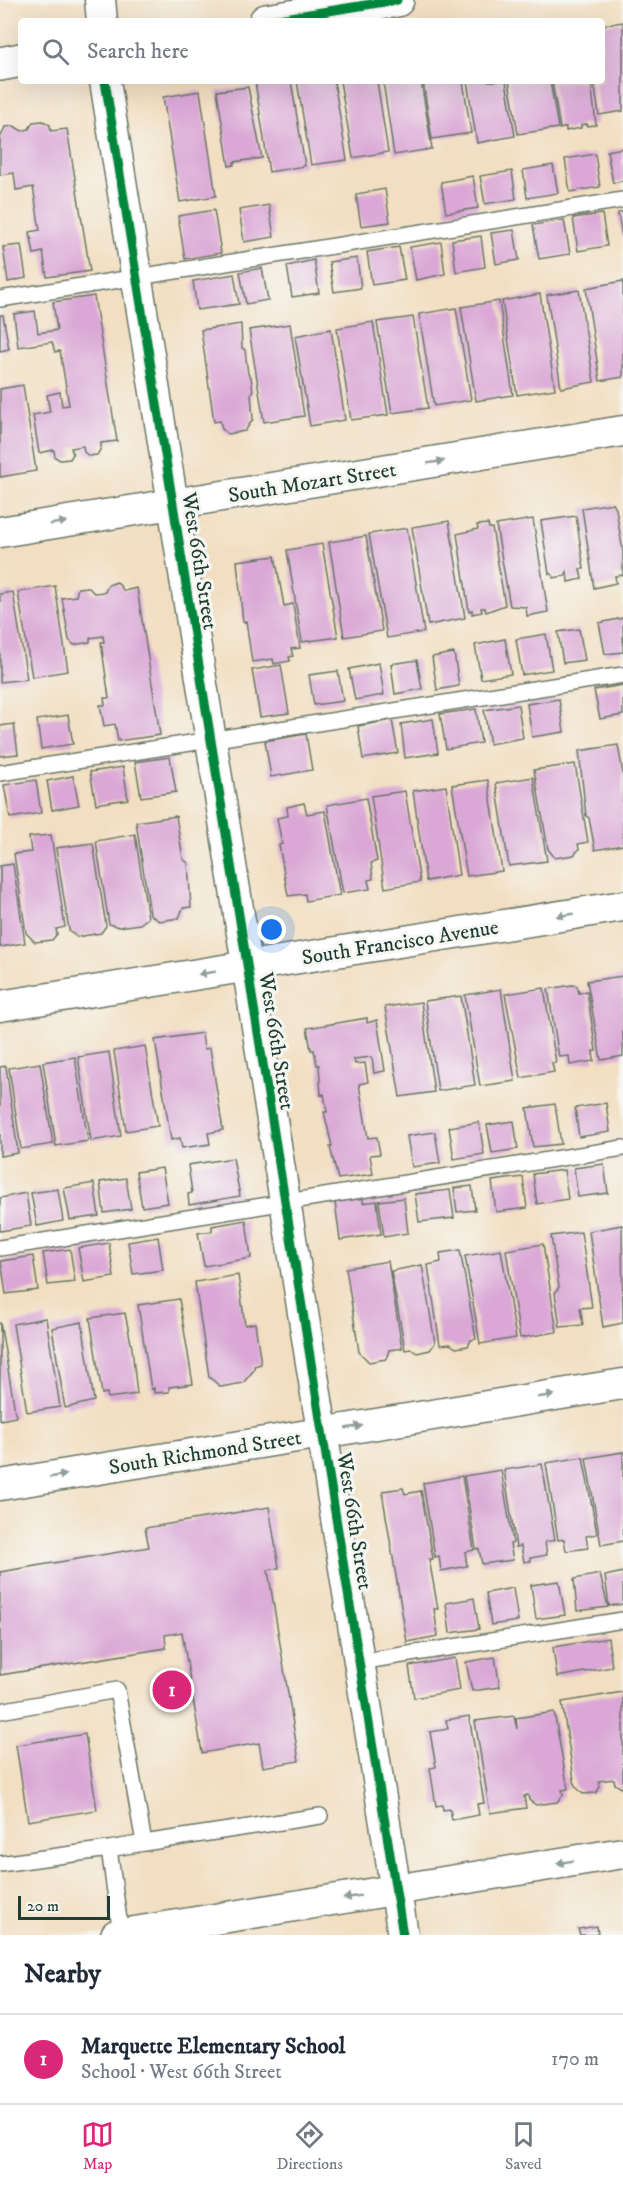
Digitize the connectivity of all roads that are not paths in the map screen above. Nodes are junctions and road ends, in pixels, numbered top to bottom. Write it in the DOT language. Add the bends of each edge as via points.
graph roads {
  1 [pos="100,0"];
  2 [pos="397,0"];
  3 [pos="102,18"];
  4 [pos="285,18"];
  5 [pos="18,61"];
  6 [pos="0,64"];
  7 [pos="105,84"];
  8 [pos="623,200"];
  9 [pos="136,277"];
  10 [pos="0,298"];
  11 [pos="623,431"];
  12 [pos="173,504"];
  13 [pos="0,532"];
  14 [pos="623,675"];
  15 [pos="211,740"];
  16 [pos="0,773"];
  17 [pos="623,906"];
  18 [pos="247,966"];
  19 [pos="0,1006"];
  20 [pos="623,1148"];
  21 [pos="285,1203"];
  22 [pos="0,1248"];
  23 [pos="623,1384"];
  24 [pos="322,1432"];
  25 [pos="0,1485"];
  26 [pos="623,1620"];
  27 [pos="359,1662"];
  28 [pos="0,1711"];
  29 [pos="320,1816"];
  30 [pos="144,1843"];
  31 [pos="109,1849"];
  32 [pos="623,1853"];
  33 [pos="0,1864"];
  34 [pos="396,1890"];
  35 [pos="121,1934"];
  36 [pos="116,1935"];
  37 [pos="403,1935"];
  1 -- 3 [label="street"];
  2 -- 4 [label="street"];
  5 -- 6 [label="street"];
  7 -- 9 [label="street, West 66th Street"];
  8 -- 9 [label="lane"];
  9 -- 10 [label="lane"];
  9 -- 12 [label="street, West 66th Street"];
  12 -- 11 [label="street, South Mozart Street, one-way"];
  13 -- 12 [label="street, South Mozart Street, one-way"];
  12 -- 15 [label="street, West 66th Street"];
  14 -- 15 [label="lane"];
  15 -- 16 [label="lane"];
  15 -- 18 [label="street, West 66th Street"];
  17 -- 18 [label="street, South Francisco Avenue, one-way"];
  18 -- 19 [label="street, South Francisco Avenue, one-way"];
  18 -- 21 [label="street, West 66th Street"];
  20 -- 21 [label="lane"];
  21 -- 22 [label="lane"];
  21 -- 24 [label="street, West 66th Street"];
  24 -- 23 [label="street, South Richmond Street, one-way"];
  25 -- 24 [label="street, South Richmond Street, one-way"];
  24 -- 27 [label="street, West 66th Street"];
  26 -- 27 [label="lane"];
  27 -- 34 [label="street, West 66th Street"];
  28 -- 30 [label="lane" via="117,1690"];
  29 -- 30 [label="lane"];
  30 -- 31 [label="lane"];
  31 -- 33 [label="lane"];
  31 -- 35 [label="lane"];
  32 -- 34 [label="street, one-way"];
  34 -- 35 [label="street, one-way"];
  34 -- 37 [label="street, West 66th Street"];
  35 -- 36 [label="street"];
}
